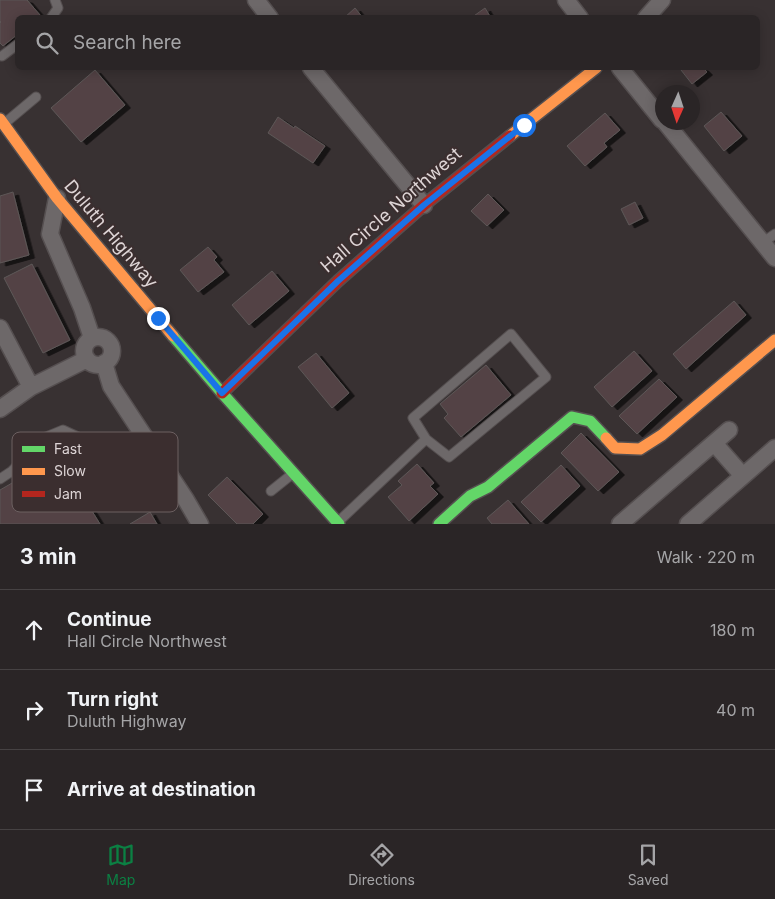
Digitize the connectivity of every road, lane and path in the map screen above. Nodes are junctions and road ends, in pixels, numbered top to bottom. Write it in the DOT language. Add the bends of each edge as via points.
graph roads {
  1 [pos="55,0"];
  2 [pos="256,0"];
  3 [pos="566,0"];
  4 [pos="662,0"];
  5 [pos="52,15"];
  6 [pos="268,15"];
  7 [pos="578,15"];
  8 [pos="649,15"];
  9 [pos="15,46"];
  10 [pos="2,56"];
  11 [pos="313,70"];
  12 [pos="593,70"];
  13 [pos="622,70"];
  14 [pos="36,97"];
  15 [pos="655,110"];
  16 [pos="2,121"];
  17 [pos="672,130"];
  18 [pos="57,198"];
  19 [pos="424,205"];
  20 [pos="769,238"];
  21 [pos="775,258"];
  22 [pos="0,328"];
  23 [pos="92,338"];
  24 [pos="775,340"];
  25 [pos="87,359"];
  26 [pos="104,363"];
  27 [pos="31,387"];
  28 [pos="222,393"];
  29 [pos="0,409"];
  30 [pos="730,430"];
  31 [pos="141,432"];
  32 [pos="426,440"];
  33 [pos="714,443"];
  34 [pos="775,448"];
  35 [pos="12,470"];
  36 [pos="293,473"];
  37 [pos="743,476"];
  38 [pos="0,479"];
  39 [pos="178,488"];
  40 [pos="271,491"];
  41 [pos="452,520"];
  42 [pos="338,523"];
  43 [pos="200,524"];
  44 [pos="439,524"];
  45 [pos="620,524"];
  46 [pos="688,524"];
  1 -- 5 [label="lane" via="58,8"];
  2 -- 6 [label="street"];
  3 -- 7 [label="street"];
  4 -- 8 [label="street"];
  9 -- 10 [label="lane"];
  11 -- 19 [label="street"];
  12 -- 19 [label="street, Hall Circle Northwest"];
  13 -- 15 [label="street"];
  14 -- 16 [label="lane"];
  16 -- 18 [label="street, Duluth Highway"];
  17 -- 20 [label="street"];
  18 -- 23 [label="street" via="50,234"];
  18 -- 28 [label="street, Duluth Highway"];
  19 -- 28 [label="street, Hall Circle Northwest" via="261,351"];
  20 -- 21 [label="street"];
  22 -- 27 [label="street"];
  23 -- 25 [label="street" via="84,351"];
  23 -- 26 [label="street" via="104,338 111,347 110,358"];
  24 -- 41 [label="street" via="662,435 640,449 615,448 590,421 572,417 488,487 470,496"];
  25 -- 26 [label="street" via="92,364"];
  25 -- 27 [label="street"];
  26 -- 31 [label="street" via="111,386"];
  27 -- 29 [label="street"];
  28 -- 36 [label="street, Duluth Highway"];
  30 -- 33 [label="street"];
  32 -- 32 [label="lane" via="412,418 511,334 546,377 449,457"];
  32 -- 42 [label="lane"];
  33 -- 37 [label="street"];
  33 -- 45 [label="street"];
  34 -- 37 [label="street"];
  35 -- 38 [label="lane"];
  36 -- 40 [label="lane"];
  36 -- 42 [label="street, Duluth Highway"];
  37 -- 46 [label="street"];
  39 -- 43 [label="street"];
  41 -- 44 [label="street"];
}
